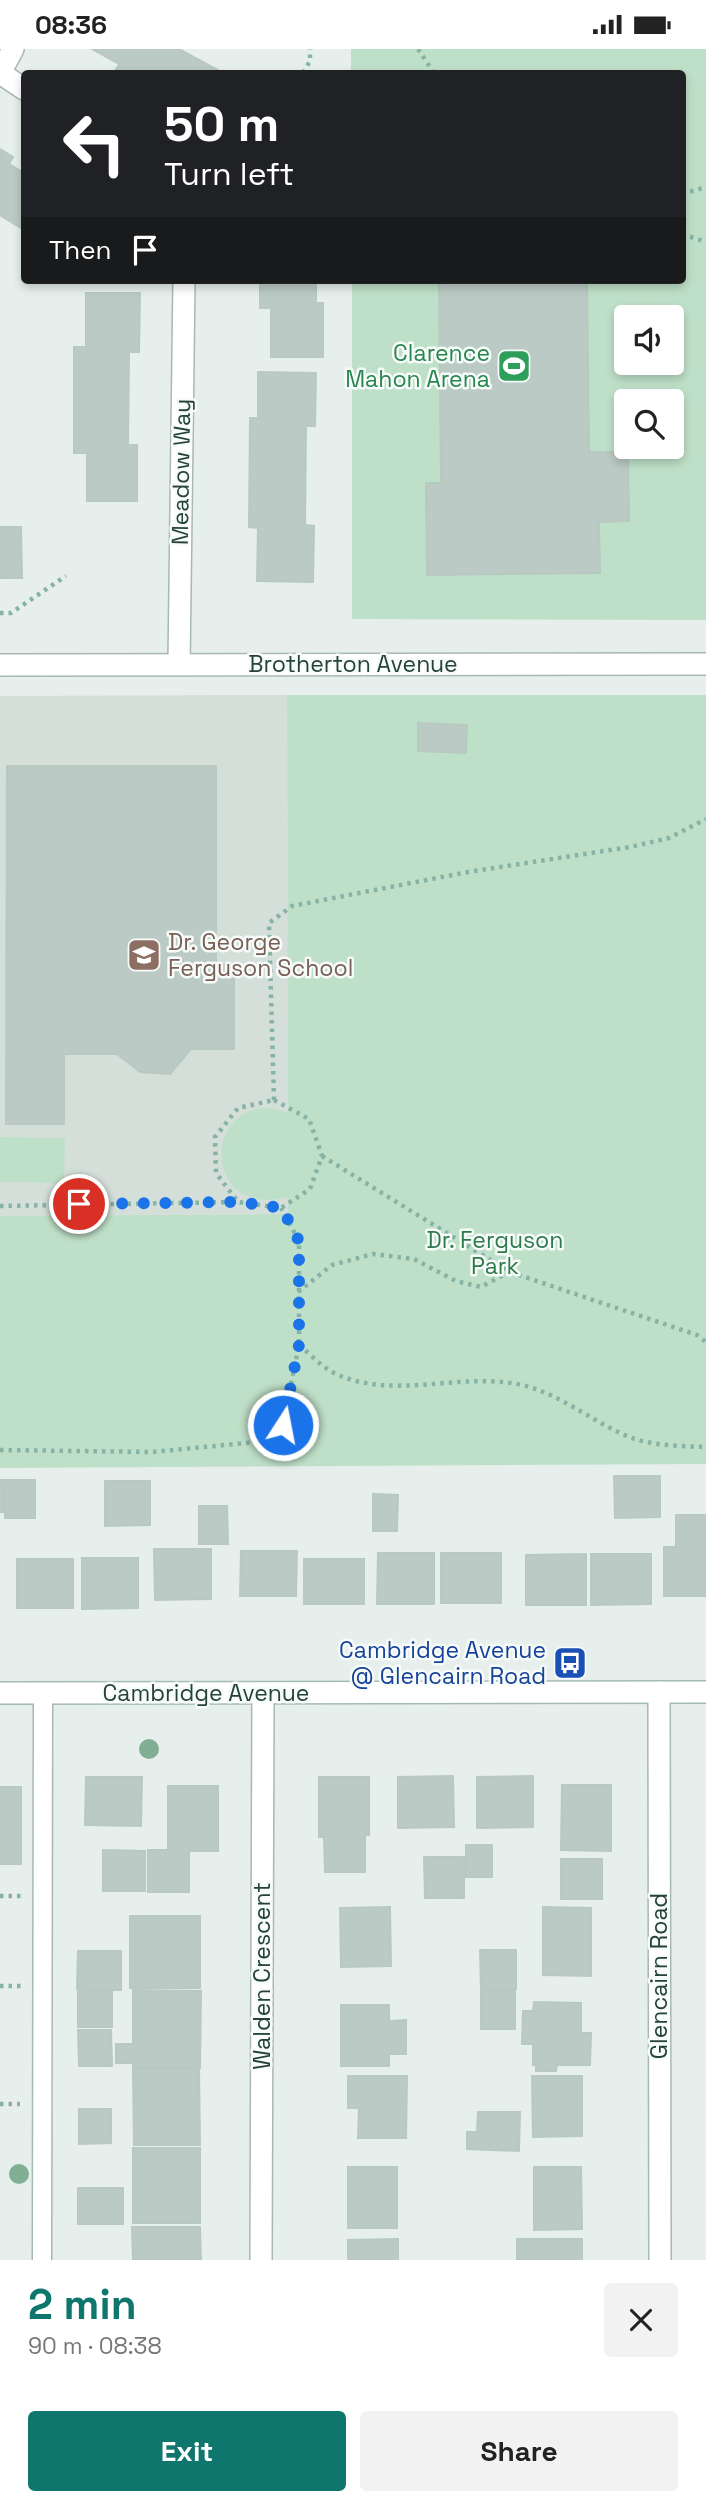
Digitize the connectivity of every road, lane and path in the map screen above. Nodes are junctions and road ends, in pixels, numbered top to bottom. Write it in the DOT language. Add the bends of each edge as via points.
graph roads {
  1 [pos="13,49"];
  2 [pos="310,49"];
  3 [pos="418,49"];
  4 [pos="305,70"];
  5 [pos="432,70"];
  6 [pos="21,87"];
  7 [pos="706,187"];
  8 [pos="686,193"];
  9 [pos="686,235"];
  10 [pos="706,241"];
  11 [pos="184,284"];
  12 [pos="65,576"];
  13 [pos="0,613"];
  14 [pos="706,664"];
  15 [pos="0,665"];
  16 [pos="179,665"];
  17 [pos="706,819"];
  18 [pos="274,1100"];
  19 [pos="322,1156"];
  20 [pos="238,1202"];
  21 [pos="0,1206"];
  22 [pos="282,1208"];
  23 [pos="510,1272"];
  24 [pos="297,1293"];
  25 [pos="706,1342"];
  26 [pos="299,1345"];
  27 [pos="706,1447"];
  28 [pos="0,1450"];
  29 [pos="659,1692"];
  30 [pos="706,1692"];
  31 [pos="0,1693"];
  32 [pos="43,1693"];
  33 [pos="263,1693"];
  34 [pos="42,2260"];
  35 [pos="261,2260"];
  36 [pos="660,2260"];
  1 -- 6 [label="street" via="0,73"];
  2 -- 4 [label="path"];
  3 -- 5 [label="path"];
  7 -- 8 [label="path"];
  9 -- 10 [label="path"];
  11 -- 16 [label="street, Meadow Way"];
  12 -- 13 [label="path" via="11,613"];
  14 -- 16 [label="street, Brotherton Avenue"];
  15 -- 16 [label="street, Brotherton Avenue"];
  17 -- 18 [label="path" via="669,838 630,847 292,906 269,923"];
  18 -- 19 [label="path" via="309,1119"];
  18 -- 20 [label="path" via="238,1108 215,1137 216,1173"];
  19 -- 22 [label="path" via="310,1189"];
  19 -- 23 [label="path"];
  20 -- 21 [label="path"];
  20 -- 22 [label="path"];
  22 -- 24 [label="path" via="299,1241"];
  23 -- 24 [label="path" via="481,1287 456,1281 414,1259 373,1254 332,1265"];
  23 -- 25 [label="path" via="697,1335"];
  24 -- 26 [label="path"];
  26 -- 27 [label="path" via="331,1371 368,1385 522,1385 633,1438"];
  26 -- 28 [label="path" via="283,1425 267,1441 152,1452"];
  29 -- 30 [label="street, Cambridge Avenue"];
  29 -- 33 [label="street, Cambridge Avenue"];
  29 -- 36 [label="street, Glencairn Road"];
  31 -- 32 [label="street, Cambridge Avenue"];
  32 -- 33 [label="street, Cambridge Avenue"];
  32 -- 34 [label="lane"];
  33 -- 35 [label="street, Walden Crescent"];
}
